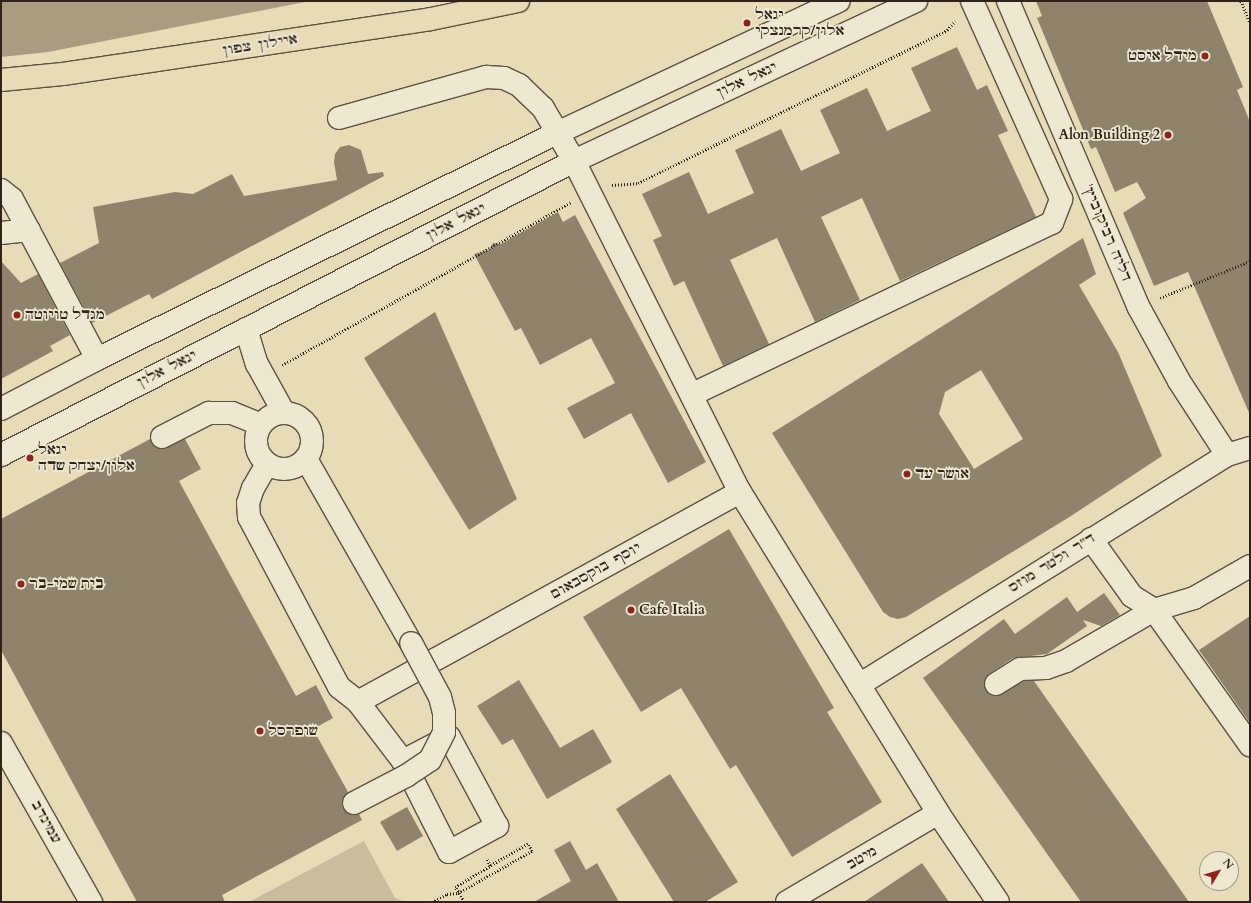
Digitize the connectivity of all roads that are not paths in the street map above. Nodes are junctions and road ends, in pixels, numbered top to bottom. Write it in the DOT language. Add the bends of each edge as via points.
graph roads {
  1 [pos="518,1"];
  2 [pos="839,1"];
  3 [pos="916,1"];
  4 [pos="1008,1"];
  5 [pos="972,3"];
  6 [pos="1,80"];
  7 [pos="339,118"];
  8 [pos="557,133"];
  9 [pos="574,161"];
  10 [pos="1,190"];
  11 [pos="29,230"];
  12 [pos="1,233"];
  13 [pos="246,329"];
  14 [pos="97,359"];
  15 [pos="693,394"];
  16 [pos="1,410"];
  17 [pos="284,413"];
  18 [pos="261,425"];
  19 [pos="162,437"];
  20 [pos="1250,448"];
  21 [pos="1,455"];
  22 [pos="1227,455"];
  23 [pos="306,459"];
  24 [pos="267,464"];
  25 [pos="740,492"];
  26 [pos="1090,539"];
  27 [pos="1250,566"];
  28 [pos="1154,610"];
  29 [pos="996,684"];
  30 [pos="859,685"];
  31 [pos="358,702"];
  32 [pos="1,743"];
  33 [pos="1250,745"];
  34 [pos="403,761"];
  35 [pos="354,803"];
  36 [pos="938,813"];
  37 [pos="91,902"];
  38 [pos="787,902"];
  39 [pos="998,902"];
  1 -- 6 [label="highway, איילון צפון" via="415,21 63,74"];
  2 -- 8 [label="street"];
  3 -- 9 [label="street, יגאל אלון"];
  4 -- 22 [label="street, 'דליה רביקוביץ" via="1138,306 1179,381"];
  5 -- 15 [label="street" via="1061,199 1052,223"];
  7 -- 8 [label="street" via="486,77 504,78 519,85 542,108"];
  8 -- 9 [label="street"];
  8 -- 14 [label="street"];
  9 -- 13 [label="street, יגאל אלון"];
  9 -- 15 [label="street"];
  10 -- 11 [label="street" via="12,199"];
  11 -- 12 [label="street"];
  11 -- 14 [label="street"];
  13 -- 17 [label="street" via="263,374"];
  13 -- 21 [label="street, יגאל אלון"];
  14 -- 16 [label="street"];
  15 -- 25 [label="street"];
  17 -- 18 [label="street" via="275,414"];
  17 -- 23 [label="street" via="301,419 311,434 312,442"];
  18 -- 19 [label="street" via="232,413 209,413"];
  18 -- 24 [label="street" via="255,441 257,450"];
  20 -- 22 [label="street, ד\"ר ולטר מוזס"];
  22 -- 26 [label="street, ד\"ר ולטר מוזס"];
  23 -- 24 [label="street" via="299,465 283,470"];
  23 -- 35 [label="street, bridge" via="440,697 444,713 442,738 430,760 406,776"];
  24 -- 31 [label="street" via="252,488 248,503 249,517 339,687"];
  25 -- 30 [label="street"];
  25 -- 31 [label="street, יוסף בוקסבאום"];
  26 -- 28 [label="street" via="1132,596"];
  26 -- 30 [label="street, ד\"ר ולטר מוזס"];
  27 -- 28 [label="street" via="1194,598"];
  28 -- 29 [label="street" via="1066,661 1046,668 1020,669"];
  28 -- 33 [label="street"];
  30 -- 36 [label="street"];
  31 -- 34 [label="street"];
  32 -- 37 [label="street, עמינדב"];
  34 -- 34 [label="street" via="449,737 497,826 449,852"];
  36 -- 38 [label="street, מיטב"];
  36 -- 39 [label="street"];
}
